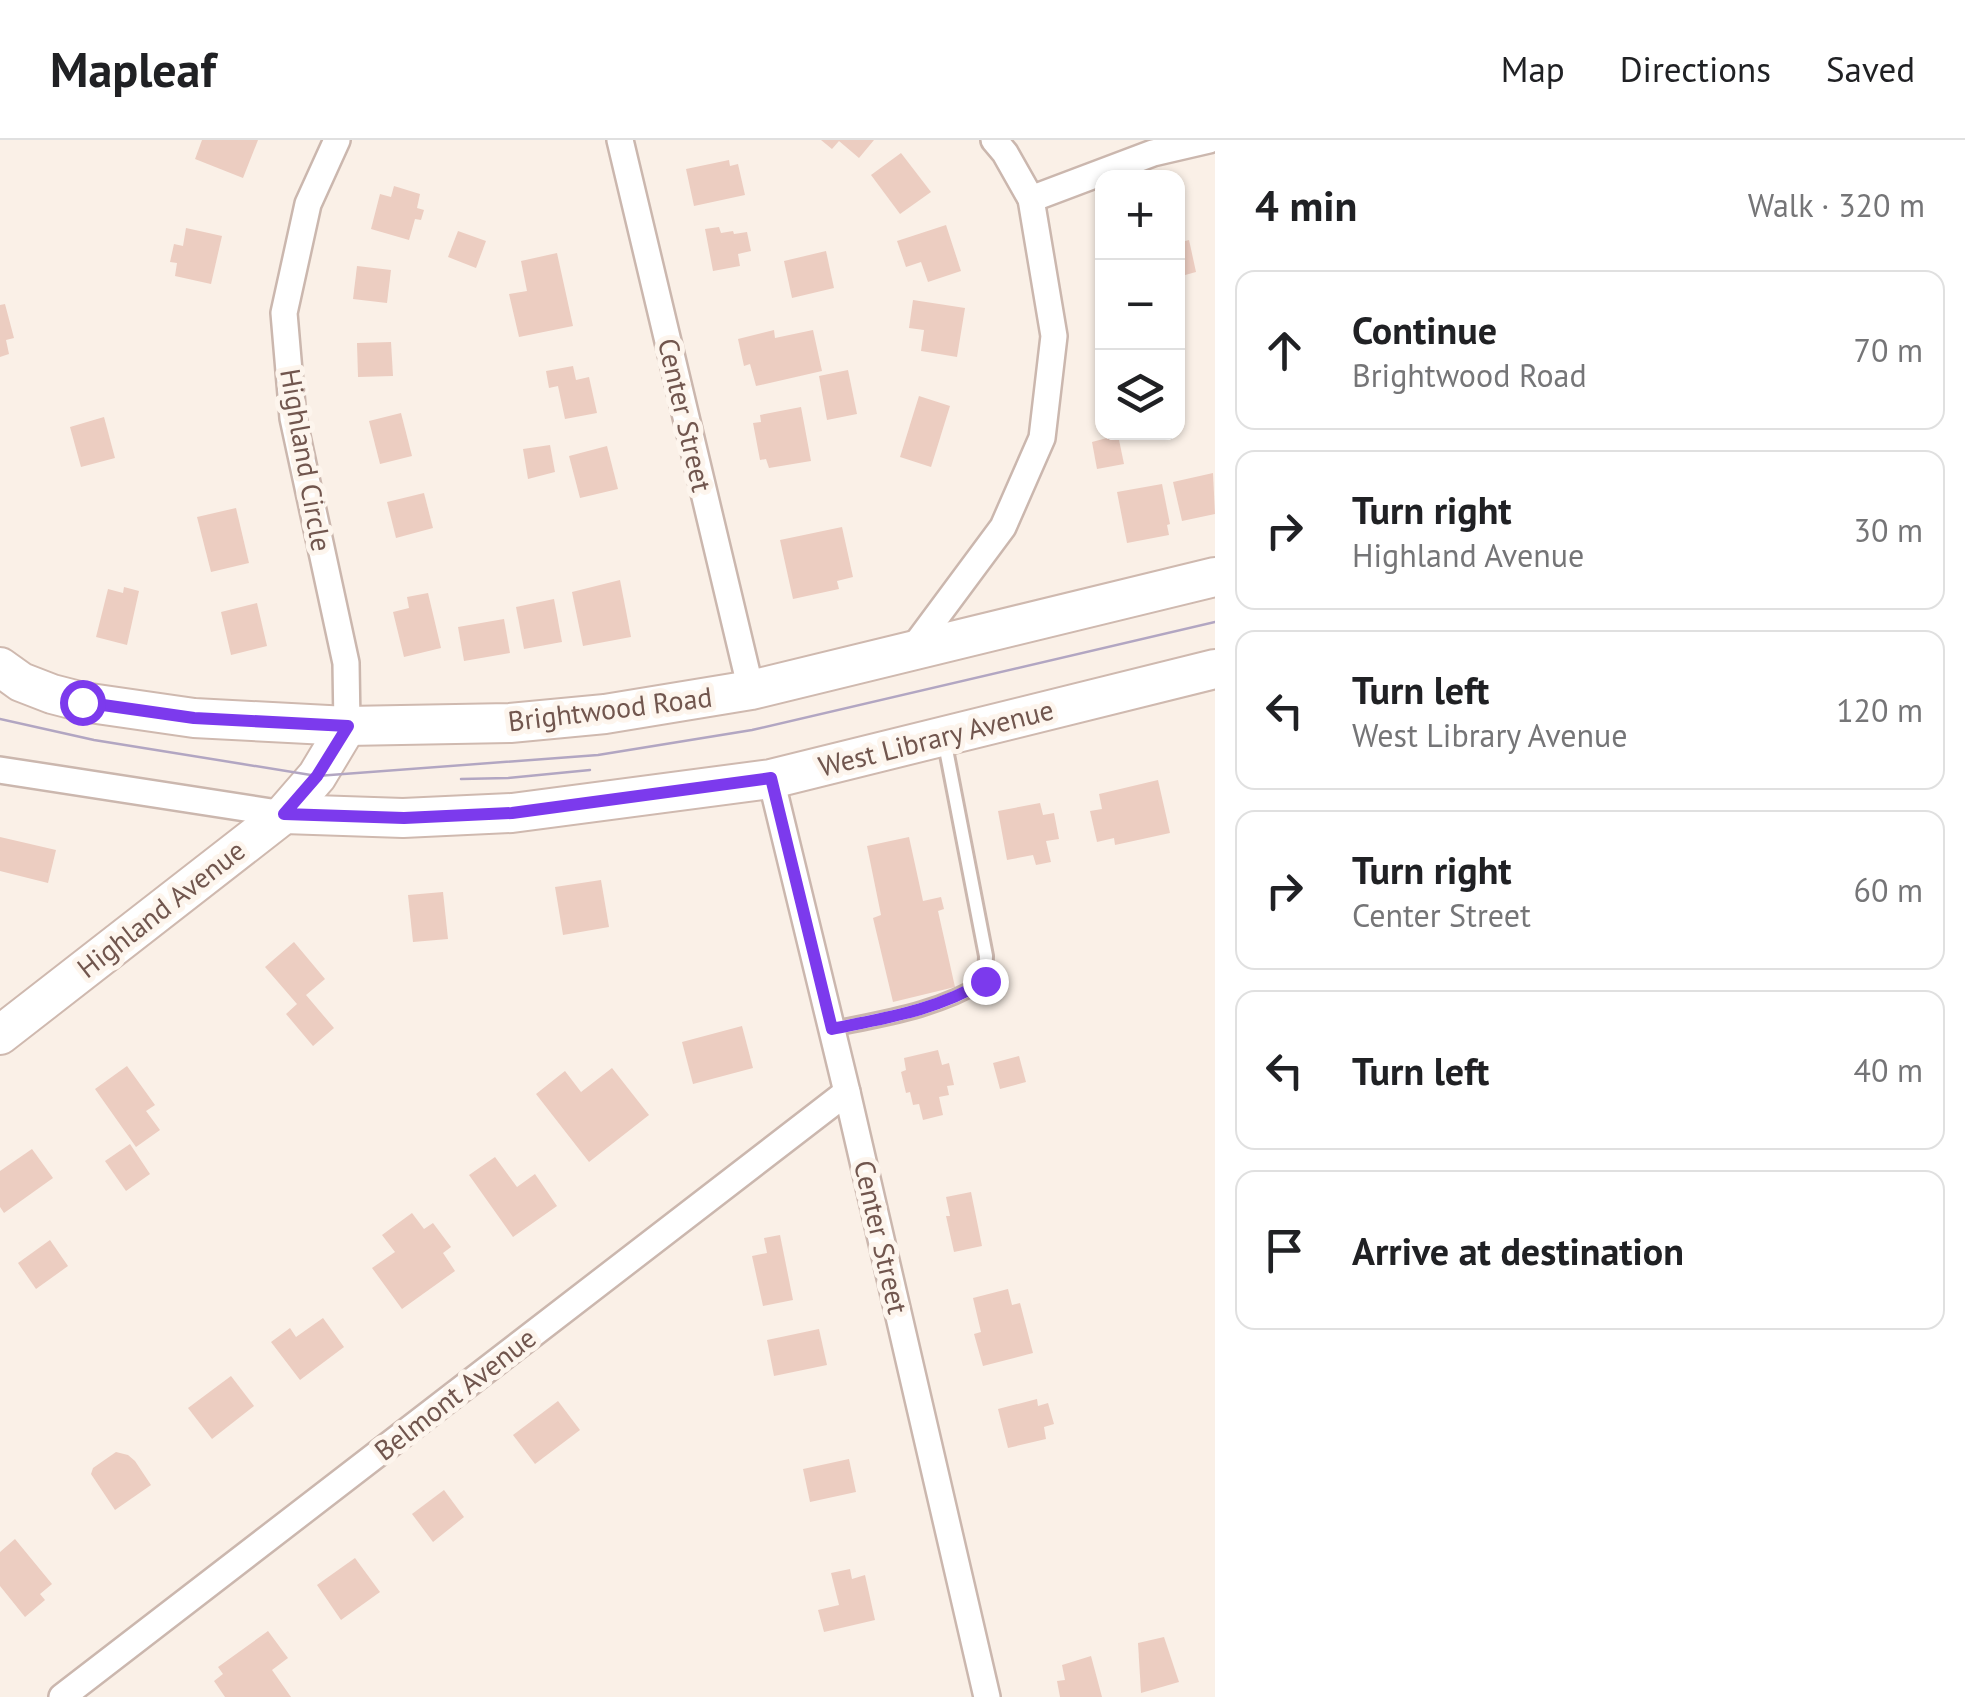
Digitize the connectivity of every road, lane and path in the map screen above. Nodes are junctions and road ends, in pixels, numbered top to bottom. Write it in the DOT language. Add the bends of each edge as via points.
graph roads {
  1 [pos="337,140"];
  2 [pos="620,140"];
  3 [pos="994,140"];
  4 [pos="1210,140"];
  5 [pos="1031,199"];
  6 [pos="1215,577"];
  7 [pos="911,650"];
  8 [pos="0,668"];
  9 [pos="1215,669"];
  10 [pos="751,690"];
  11 [pos="348,726"];
  12 [pos="943,736"];
  13 [pos="0,770"];
  14 [pos="771,778"];
  15 [pos="284,814"];
  16 [pos="832,1029"];
  17 [pos="0,1035"];
  18 [pos="847,1092"];
  19 [pos="62,1697"];
  20 [pos="988,1697"];
  1 -- 11 [label="street, Highland Circle" via="308,204 284,313 293,418 346,663"];
  2 -- 10 [label="street, Center Street"];
  3 -- 5 [label="street"];
  4 -- 5 [label="street" via="1153,153"];
  5 -- 7 [label="street" via="1054,336 1042,438 1004,527"];
  6 -- 7 [label="street, Brightwood Road"];
  7 -- 10 [label="street, Brightwood Road"];
  8 -- 11 [label="street, Brightwood Road" via="82,702 194,718"];
  9 -- 12 [label="street, West Library Avenue"];
  10 -- 11 [label="street, Brightwood Road" via="510,723"];
  11 -- 15 [label="street, Highland Avenue"];
  12 -- 14 [label="street, West Library Avenue"];
  12 -- 16 [label="lane" via="986,956 985,981 939,1005"];
  13 -- 15 [label="street, West Library Avenue"];
  14 -- 15 [label="street, West Library Avenue" via="512,813"];
  14 -- 16 [label="street, Center Street"];
  15 -- 17 [label="street, Highland Avenue"];
  16 -- 18 [label="street, Center Street"];
  18 -- 19 [label="street, Belmont Avenue"];
  18 -- 20 [label="street, Center Street"];
}
